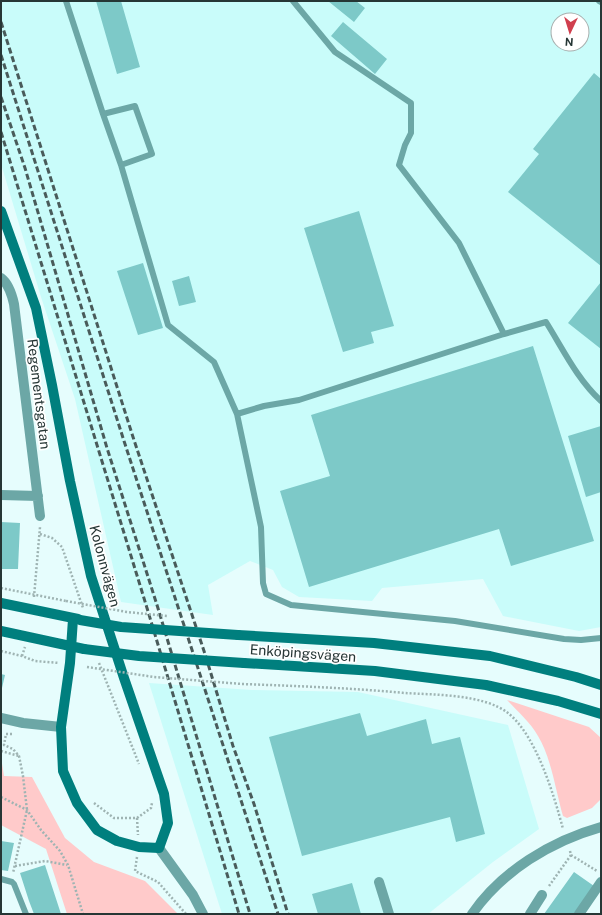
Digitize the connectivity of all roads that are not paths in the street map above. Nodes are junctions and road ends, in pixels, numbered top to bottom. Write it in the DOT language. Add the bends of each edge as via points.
graph roads {
  1 [pos="66,1"];
  2 [pos="293,1"];
  3 [pos="103,114"];
  4 [pos="121,165"];
  5 [pos="1,211"];
  6 [pos="1,278"];
  7 [pos="504,334"];
  8 [pos="601,401"];
  9 [pos="237,414"];
  10 [pos="1,495"];
  11 [pos="38,496"];
  12 [pos="40,516"];
  13 [pos="1,603"];
  14 [pos="79,617"];
  15 [pos="1,631"];
  16 [pos="601,638"];
  17 [pos="70,646"];
  18 [pos="601,685"];
  19 [pos="601,714"];
  20 [pos="1,718"];
  21 [pos="60,727"];
  22 [pos="601,827"];
  23 [pos="159,848"];
  24 [pos="1,879"];
  25 [pos="380,882"];
  26 [pos="600,886"];
  27 [pos="542,895"];
  28 [pos="26,914"];
  29 [pos="203,914"];
  30 [pos="389,914"];
  31 [pos="472,914"];
  32 [pos="530,914"];
  33 [pos="579,914"];
  1 -- 3 [label="lane"];
  2 -- 7 [label="lane" via="335,52 411,103 411,133 400,166 459,243"];
  3 -- 4 [label="lane"];
  3 -- 4 [label="lane" via="135,106 152,154"];
  4 -- 9 [label="lane" via="168,325 214,362"];
  5 -- 23 [label="main road, Kolonnvägen" via="36,308 91,576 164,794 168,823"];
  6 -- 11 [label="street, Regementsgatan" via="12,294 14,304"];
  7 -- 8 [label="lane" via="546,322 590,390"];
  7 -- 9 [label="lane" via="299,400"];
  9 -- 16 [label="lane" via="261,527 263,583 266,594 291,605 455,621 564,639"];
  10 -- 11 [label="street"];
  11 -- 12 [label="street, Regementsgatan"];
  13 -- 14 [label="main road, Enköpingsvägen"];
  14 -- 17 [label="main road"];
  14 -- 18 [label="main road, Enköpingsvägen, bridge" via="121,627 374,643 490,656"];
  15 -- 17 [label="main road, Enköpingsvägen"];
  17 -- 19 [label="main road, Enköpingsvägen, bridge" via="139,656 375,672 486,685 558,701"];
  17 -- 21 [label="main road" via="70,663"];
  20 -- 21 [label="street"];
  21 -- 23 [label="main road" via="63,771 78,803 97,830 117,842"];
  22 -- 31 [label="street" via="565,839 520,866 492,890"];
  23 -- 29 [label="street"];
  24 -- 28 [label="lane" via="14,884"];
  25 -- 30 [label="street"];
  26 -- 33 [label="street"];
  27 -- 32 [label="street"];
}
